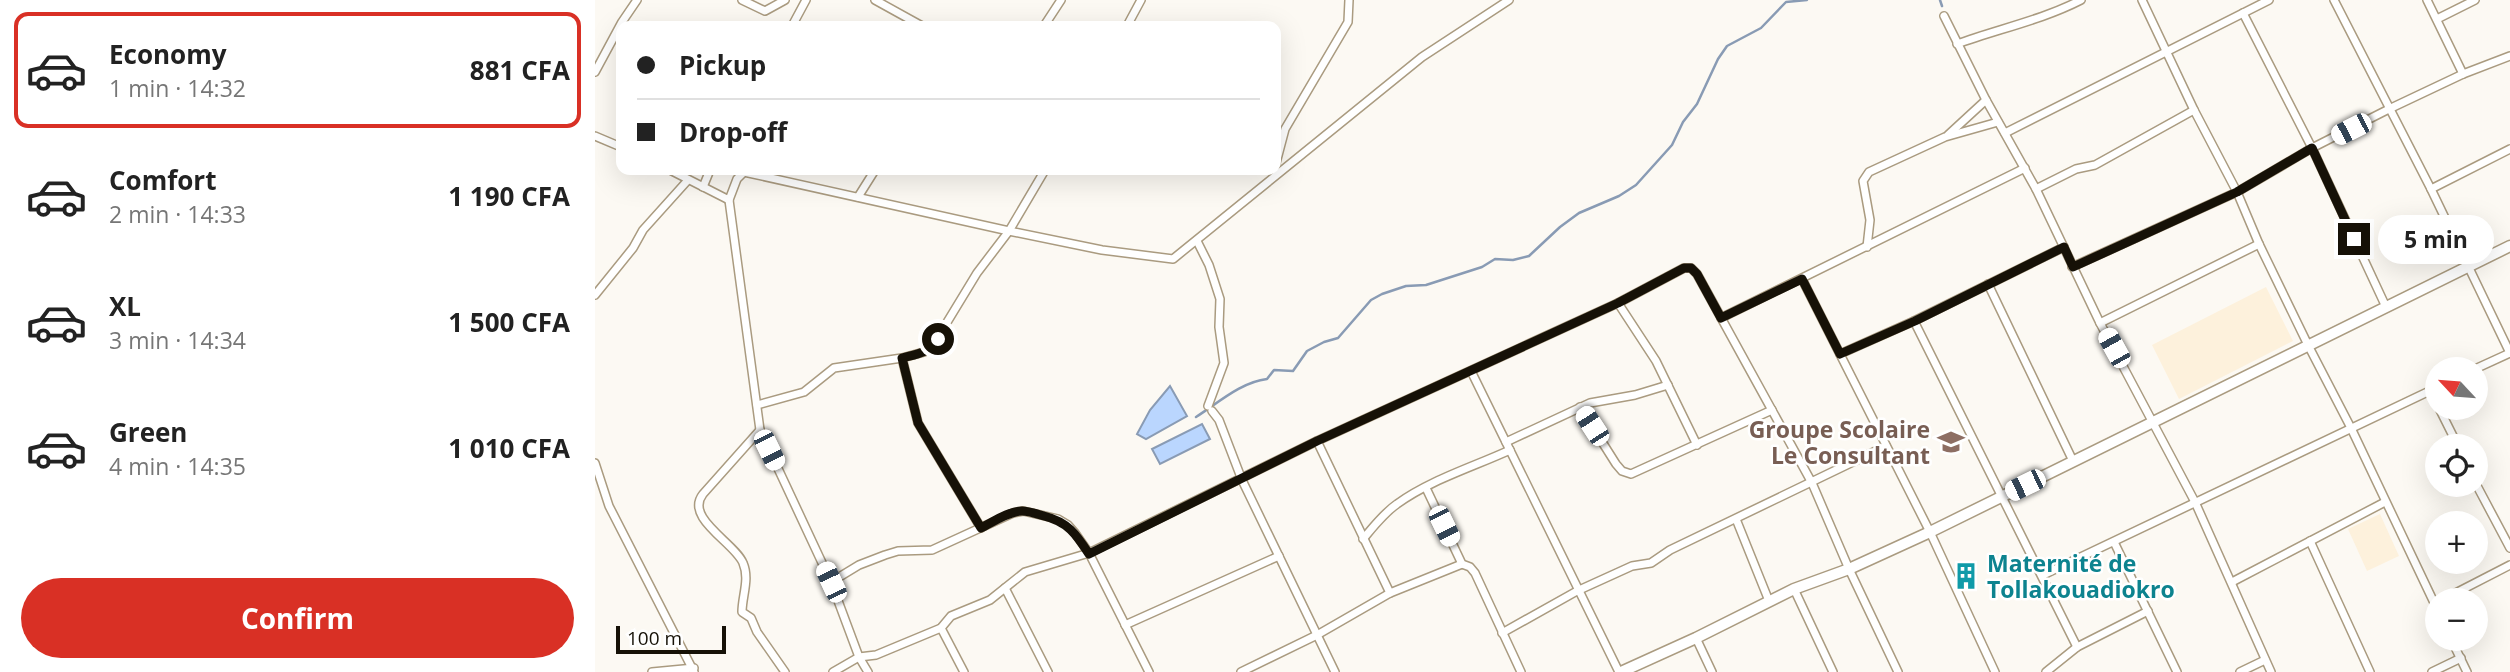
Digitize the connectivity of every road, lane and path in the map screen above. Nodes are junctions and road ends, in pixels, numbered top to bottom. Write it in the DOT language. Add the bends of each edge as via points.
graph roads {
  1 [pos="637,0"];
  2 [pos="742,0"];
  3 [pos="785,0"];
  4 [pos="806,0"];
  5 [pos="875,0"];
  6 [pos="1061,0"];
  7 [pos="1140,0"];
  8 [pos="1349,0"];
  9 [pos="1509,0"];
  10 [pos="2081,0"];
  11 [pos="2141,0"];
  12 [pos="2269,0"];
  13 [pos="2334,0"];
  14 [pos="2427,0"];
  15 [pos="2475,0"];
  16 [pos="2243,13"];
  17 [pos="1944,16"];
  18 [pos="2437,19"];
  19 [pos="623,21"];
  20 [pos="795,21"];
  21 [pos="913,21"];
  22 [pos="1047,21"];
  23 [pos="1130,21"];
  24 [pos="616,33"];
  25 [pos="1957,44"];
  26 [pos="2165,51"];
  27 [pos="2510,56"];
  28 [pos="595,72"];
  29 [pos="2463,74"];
  30 [pos="1986,100"];
  31 [pos="2389,109"];
  32 [pos="2194,110"];
  33 [pos="1998,122"];
  34 [pos="2005,133"];
  35 [pos="595,136"];
  36 [pos="1945,138"];
  37 [pos="1281,144"];
  38 [pos="616,145"];
  39 [pos="2312,148"];
  40 [pos="2510,149"];
  41 [pos="1281,168"];
  42 [pos="2025,168"];
  43 [pos="679,175"];
  44 [pos="708,175"];
  45 [pos="741,175"];
  46 [pos="758,175"];
  47 [pos="872,175"];
  48 [pos="1042,175"];
  49 [pos="1272,175"];
  50 [pos="688,180"];
  51 [pos="703,187"];
  52 [pos="2036,189"];
  53 [pos="2431,189"];
  54 [pos="2237,192"];
  55 [pos="858,197"];
  56 [pos="729,200"];
  57 [pos="1009,231"];
  58 [pos="1197,241"];
  59 [pos="2259,244"];
  60 [pos="2510,246"];
  61 [pos="1867,247"];
  62 [pos="2064,247"];
  63 [pos="2073,267"];
  64 [pos="2468,267"];
  65 [pos="1802,279"];
  66 [pos="1988,284"];
  67 [pos="595,295"];
  68 [pos="1618,303"];
  69 [pos="2386,307"];
  70 [pos="1721,318"];
  71 [pos="1915,321"];
  72 [pos="2100,323"];
  73 [pos="2308,345"];
  74 [pos="2510,353"];
  75 [pos="1840,354"];
  76 [pos="902,358"];
  77 [pos="2489,363"];
  78 [pos="1471,371"];
  79 [pos="1668,385"];
  80 [pos="2425,392"];
  81 [pos="757,405"];
  82 [pos="1580,407"];
  83 [pos="1772,410"];
  84 [pos="2154,421"];
  85 [pos="2351,428"];
  86 [pos="760,430"];
  87 [pos="1317,441"];
  88 [pos="1697,445"];
  89 [pos="1508,446"];
  90 [pos="1886,446"];
  91 [pos="2073,461"];
  92 [pos="595,463"];
  93 [pos="1242,480"];
  94 [pos="1812,483"];
  95 [pos="1426,488"];
  96 [pos="2001,497"];
  97 [pos="2482,497"];
  98 [pos="2195,502"];
  99 [pos="2385,502"];
  100 [pos="1736,519"];
  101 [pos="981,528"];
  102 [pos="1930,532"];
  103 [pos="1363,539"];
  104 [pos="2310,541"];
  105 [pos="2114,542"];
  106 [pos="2510,548"];
  107 [pos="1089,554"];
  108 [pos="1279,556"];
  109 [pos="1462,564"];
  110 [pos="2510,565"];
  111 [pos="1849,569"];
  112 [pos="2043,575"];
  113 [pos="831,582"];
  114 [pos="2232,582"];
  115 [pos="1006,588"];
  116 [pos="2429,588"];
  117 [pos="2469,588"];
  118 [pos="1794,589"];
  119 [pos="1577,591"];
  120 [pos="1390,593"];
  121 [pos="1769,601"];
  122 [pos="2148,611"];
  123 [pos="1125,625"];
  124 [pos="941,628"];
  125 [pos="1502,634"];
  126 [pos="1317,635"];
  127 [pos="1696,638"];
  128 [pos="2077,647"];
  129 [pos="2457,651"];
  130 [pos="859,657"];
  131 [pos="2461,658"];
  132 [pos="2265,660"];
  133 [pos="694,670"];
  134 [pos="1243,671"];
  135 [pos="652,672"];
  136 [pos="785,672"];
  137 [pos="833,672"];
  138 [pos="868,672"];
  139 [pos="964,672"];
  140 [pos="1048,672"];
  141 [pos="1149,672"];
  142 [pos="1335,672"];
  143 [pos="1521,672"];
  144 [pos="1620,672"];
  145 [pos="1712,672"];
  146 [pos="1833,672"];
  147 [pos="1898,672"];
  148 [pos="1995,672"];
  149 [pos="2046,672"];
  150 [pos="2177,672"];
  151 [pos="2240,672"];
  152 [pos="2271,672"];
  153 [pos="2370,672"];
  154 [pos="2432,672"];
  155 [pos="2467,672"];
  1 -- 19 [label="street"];
  2 -- 3 [label="street" via="765,11"];
  4 -- 20 [label="street"];
  5 -- 21 [label="street"];
  6 -- 22 [label="street"];
  7 -- 23 [label="street"];
  8 -- 37 [label="street" via="1348,22 1285,129"];
  9 -- 41 [label="street" via="1422,57"];
  10 -- 25 [label="street" via="2052,15"];
  11 -- 26 [label="street"];
  12 -- 16 [label="street"];
  13 -- 31 [label="street"];
  14 -- 18 [label="street"];
  15 -- 18 [label="street"];
  16 -- 26 [label="street"];
  16 -- 39 [label="street"];
  17 -- 25 [label="street"];
  18 -- 29 [label="street"];
  24 -- 28 [label="street"];
  25 -- 30 [label="street"];
  26 -- 32 [label="street"];
  26 -- 34 [label="street"];
  27 -- 29 [label="street"];
  29 -- 31 [label="street"];
  30 -- 33 [label="street"];
  30 -- 36 [label="street"];
  31 -- 39 [label="street"];
  31 -- 53 [label="street"];
  32 -- 52 [label="street" via="2095,165"];
  32 -- 54 [label="street"];
  33 -- 34 [label="street"];
  33 -- 36 [label="street"];
  34 -- 42 [label="street"];
  35 -- 38 [label="street"];
  36 -- 61 [label="street" via="1870,172 1863,181 1871,220"];
  39 -- 54 [label="street"];
  39 -- 69 [label="street"];
  40 -- 53 [label="street"];
  42 -- 52 [label="street"];
  42 -- 61 [label="street"];
  43 -- 50 [label="street"];
  44 -- 51 [label="street"];
  45 -- 56 [label="street"];
  46 -- 55 [label="street"];
  47 -- 55 [label="street"];
  48 -- 57 [label="street"];
  49 -- 58 [label="street"];
  50 -- 51 [label="street"];
  50 -- 67 [label="street" via="643,230"];
  51 -- 56 [label="street"];
  52 -- 62 [label="street"];
  53 -- 64 [label="street"];
  54 -- 59 [label="street"];
  54 -- 63 [label="street"];
  55 -- 57 [label="street"];
  56 -- 81 [label="street"];
  57 -- 58 [label="street" via="1173,259"];
  57 -- 76 [label="street" via="932,347"];
  58 -- 93 [label="street" via="1220,299 1224,362 1210,408 1224,430"];
  59 -- 72 [label="street"];
  59 -- 73 [label="street"];
  60 -- 64 [label="street"];
  61 -- 65 [label="street"];
  62 -- 63 [label="street"];
  62 -- 66 [label="street"];
  63 -- 72 [label="street"];
  64 -- 69 [label="street"];
  64 -- 74 [label="street"];
  65 -- 70 [label="street"];
  65 -- 75 [label="street"];
  66 -- 71 [label="street"];
  66 -- 91 [label="street"];
  68 -- 70 [label="street" via="1691,268"];
  68 -- 78 [label="street"];
  68 -- 79 [label="street"];
  69 -- 73 [label="street"];
  70 -- 83 [label="street"];
  71 -- 75 [label="street"];
  71 -- 96 [label="street"];
  72 -- 84 [label="street"];
  73 -- 84 [label="street"];
  73 -- 85 [label="street"];
  74 -- 77 [label="street"];
  75 -- 90 [label="street"];
  76 -- 81 [label="street" via="834,368 804,391"];
  76 -- 101 [label="street" via="918,423"];
  78 -- 87 [label="street"];
  78 -- 89 [label="street"];
  79 -- 82 [label="street"];
  79 -- 88 [label="street"];
  80 -- 85 [label="street"];
  81 -- 86 [label="street"];
  82 -- 88 [label="street" via="1616,464 1631,474"];
  82 -- 89 [label="street"];
  83 -- 88 [label="street"];
  83 -- 94 [label="street"];
  84 -- 91 [label="street"];
  84 -- 98 [label="street"];
  85 -- 98 [label="street"];
  85 -- 99 [label="street"];
  86 -- 113 [label="street"];
  86 -- 136 [label="street" via="698,500 698,508 744,564 742,612 751,618"];
  87 -- 93 [label="street"];
  87 -- 103 [label="street"];
  89 -- 95 [label="street"];
  89 -- 119 [label="street"];
  90 -- 94 [label="street"];
  90 -- 102 [label="street"];
  91 -- 96 [label="street"];
  92 -- 133 [label="street" via="609,506"];
  93 -- 107 [label="street"];
  93 -- 108 [label="street"];
  94 -- 100 [label="street"];
  94 -- 111 [label="street"];
  95 -- 103 [label="street" via="1398,503"];
  95 -- 109 [label="street"];
  96 -- 102 [label="street"];
  96 -- 112 [label="street"];
  97 -- 106 [label="street"];
  98 -- 105 [label="street"];
  98 -- 114 [label="street"];
  99 -- 104 [label="street"];
  99 -- 116 [label="street"];
  100 -- 119 [label="street" via="1651,563 1632,566"];
  100 -- 121 [label="street"];
  101 -- 107 [label="street" via="1023,511 1058,519 1068,525"];
  101 -- 113 [label="street" via="932,550 885,555"];
  102 -- 111 [label="street"];
  102 -- 148 [label="street"];
  103 -- 120 [label="street"];
  104 -- 114 [label="street"];
  104 -- 153 [label="street"];
  105 -- 112 [label="street"];
  105 -- 122 [label="street"];
  107 -- 115 [label="street" via="1025,572"];
  107 -- 123 [label="street"];
  108 -- 123 [label="street"];
  108 -- 126 [label="street"];
  109 -- 120 [label="street"];
  109 -- 125 [label="street" via="1475,573"];
  110 -- 117 [label="street"];
  111 -- 118 [label="street"];
  111 -- 147 [label="street"];
  112 -- 128 [label="street"];
  113 -- 130 [label="street"];
  114 -- 132 [label="street"];
  115 -- 124 [label="street" via="991,600 951,616"];
  115 -- 140 [label="street"];
  118 -- 121 [label="street"];
  118 -- 146 [label="street"];
  119 -- 125 [label="street"];
  119 -- 144 [label="street"];
  120 -- 126 [label="street"];
  121 -- 127 [label="street"];
  122 -- 128 [label="street"];
  122 -- 150 [label="street"];
  123 -- 141 [label="street"];
  124 -- 130 [label="street" via="876,655"];
  124 -- 139 [label="street"];
  125 -- 143 [label="street"];
  126 -- 134 [label="street"];
  126 -- 142 [label="street"];
  127 -- 144 [label="street"];
  127 -- 145 [label="street"];
  128 -- 149 [label="street"];
  129 -- 131 [label="street"];
  130 -- 137 [label="street"];
  130 -- 138 [label="street"];
  131 -- 154 [label="street"];
  131 -- 155 [label="street"];
  132 -- 151 [label="street"];
  132 -- 152 [label="street"];
  133 -- 135 [label="street"];
}
